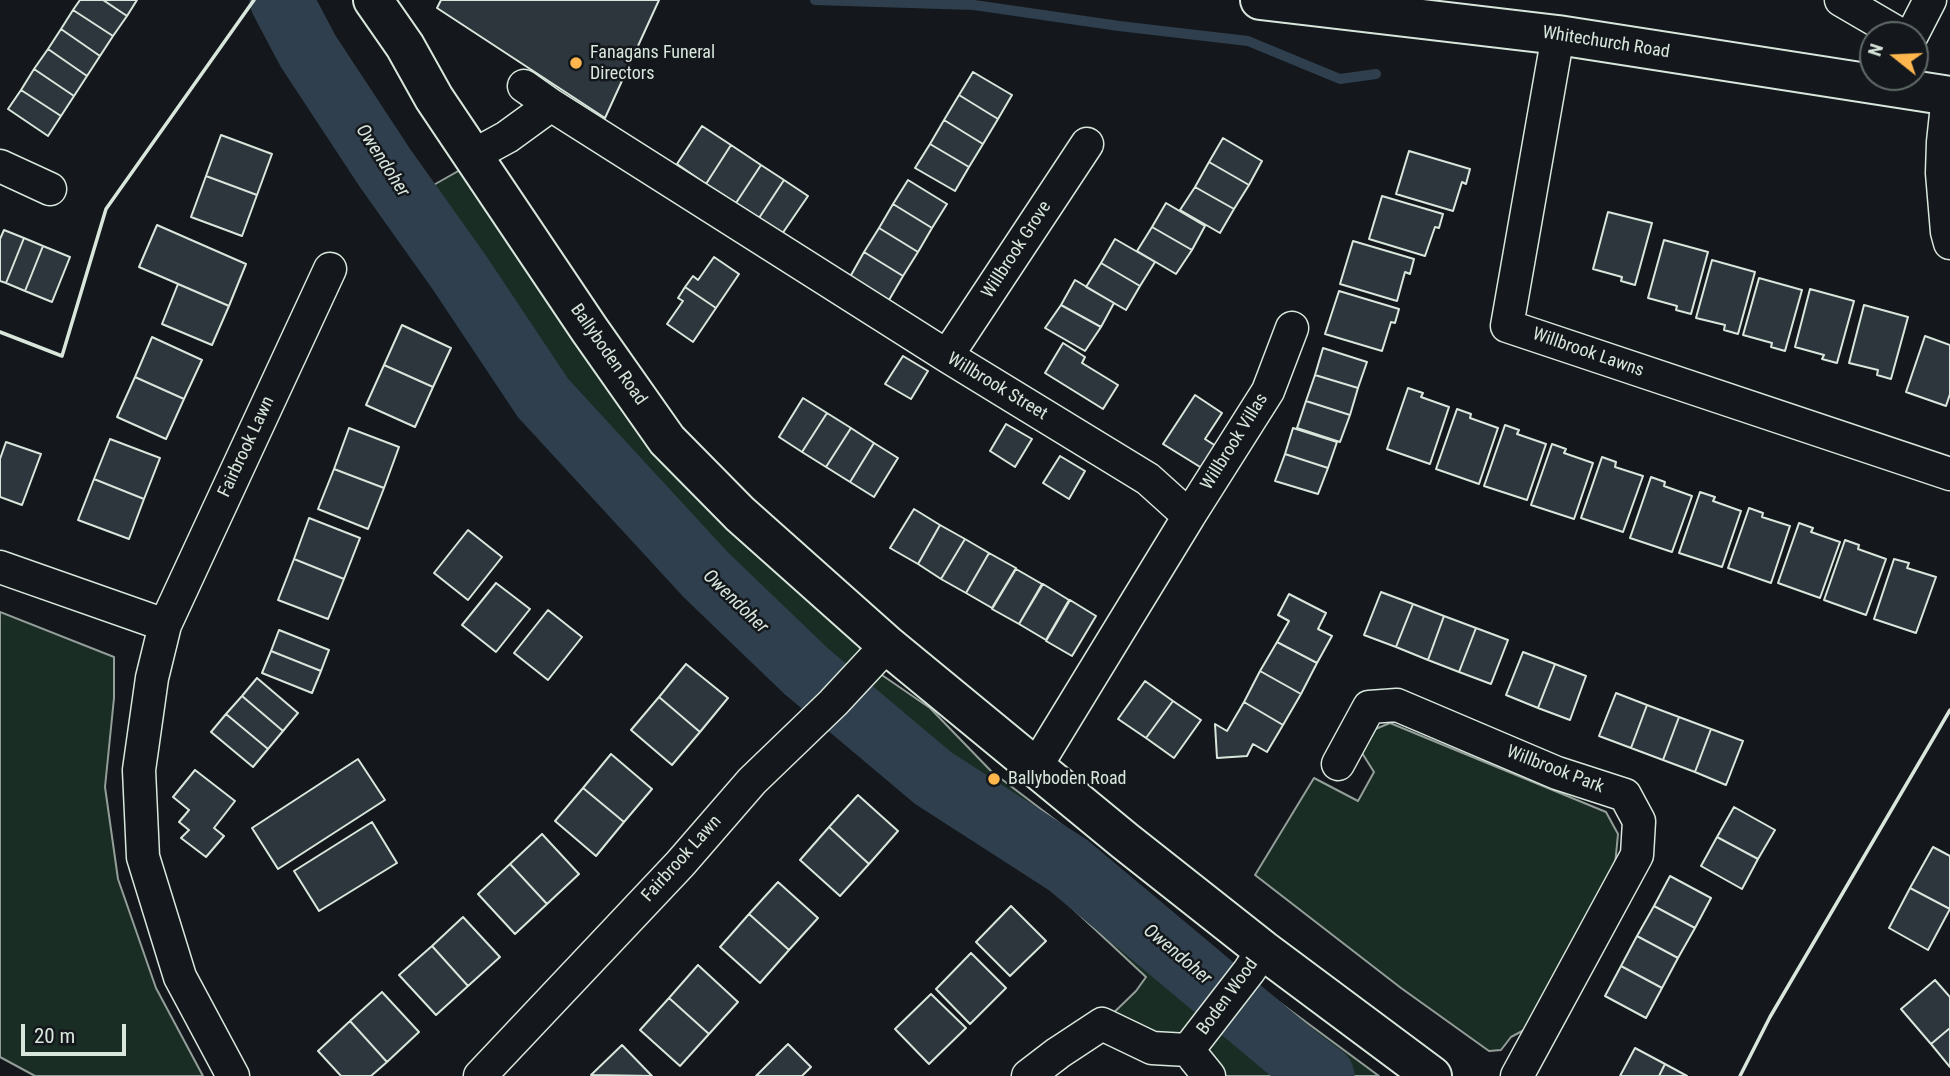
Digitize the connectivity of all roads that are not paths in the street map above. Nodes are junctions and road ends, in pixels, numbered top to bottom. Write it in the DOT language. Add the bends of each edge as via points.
graph roads {
  1 [pos="373,0"];
  2 [pos="1260,0"];
  3 [pos="1841,0"];
  4 [pos="1930,0"];
  5 [pos="1877,21"];
  6 [pos="1919,21"];
  7 [pos="1558,35"];
  8 [pos="1859,77"];
  9 [pos="524,86"];
  10 [pos="1928,91"];
  11 [pos="1949,96"];
  12 [pos="551,104"];
  13 [pos="1087,144"];
  14 [pos="474,155"];
  15 [pos="0,166"];
  16 [pos="50,189"];
  17 [pos="1950,243"];
  18 [pos="330,269"];
  19 [pos="1292,328"];
  20 [pos="947,356"];
  21 [pos="1950,474"];
  22 [pos="1189,516"];
  23 [pos="0,567"];
  24 [pos="165,625"];
  25 [pos="887,645"];
  26 [pos="1338,764"];
  27 [pos="1035,768"];
  28 [pos="1263,950"];
  29 [pos="1188,1050"];
  30 [pos="233,1076"];
  31 [pos="480,1076"];
  32 [pos="1028,1076"];
  33 [pos="1209,1076"];
  34 [pos="1432,1076"];
  35 [pos="1517,1076"];
  1 -- 14 [label="main road, Ballyboden Road"];
  2 -- 7 [label="main road, Whitechurch Road"];
  3 -- 5 [label="street"];
  4 -- 6 [label="street"];
  7 -- 8 [label="main road, Whitechurch Road"];
  7 -- 21 [label="street, Willbrook Lawns" via="1507,326"];
  9 -- 12 [label="street, Willbrook Street"];
  10 -- 11 [label="main road, Whitechurch Road"];
  11 -- 17 [label="street" via="1942,173"];
  12 -- 14 [label="street"];
  12 -- 20 [label="street, Willbrook Street"];
  13 -- 20 [label="street, Willbrook Grove"];
  14 -- 25 [label="main road, Ballyboden Road" via="667,440 740,514"];
  15 -- 16 [label="street"];
  18 -- 24 [label="street, Fairbrook Lawn"];
  19 -- 22 [label="street, Willbrook Villas" via="1268,391"];
  20 -- 22 [label="street, Willbrook Street" via="1148,479"];
  22 -- 27 [label="street"];
  23 -- 24 [label="street"];
  24 -- 30 [label="street, Fairbrook Lawn" via="139,770 143,857 180,978"];
  25 -- 27 [label="main road, Ballyboden Road"];
  25 -- 31 [label="street, Fairbrook Lawn" via="752,781"];
  26 -- 35 [label="street, Willbrook Park" via="1369,707 1397,705 1557,774 1625,795 1639,821 1637,855"];
  27 -- 28 [label="main road, Ballyboden Road"];
  28 -- 29 [label="street, Boden Wood"];
  28 -- 34 [label="main road, Ballyboden Road"];
  29 -- 32 [label="street" via="1152,1048 1102,1024"];
  29 -- 33 [label="street, Boden Wood"];
}
